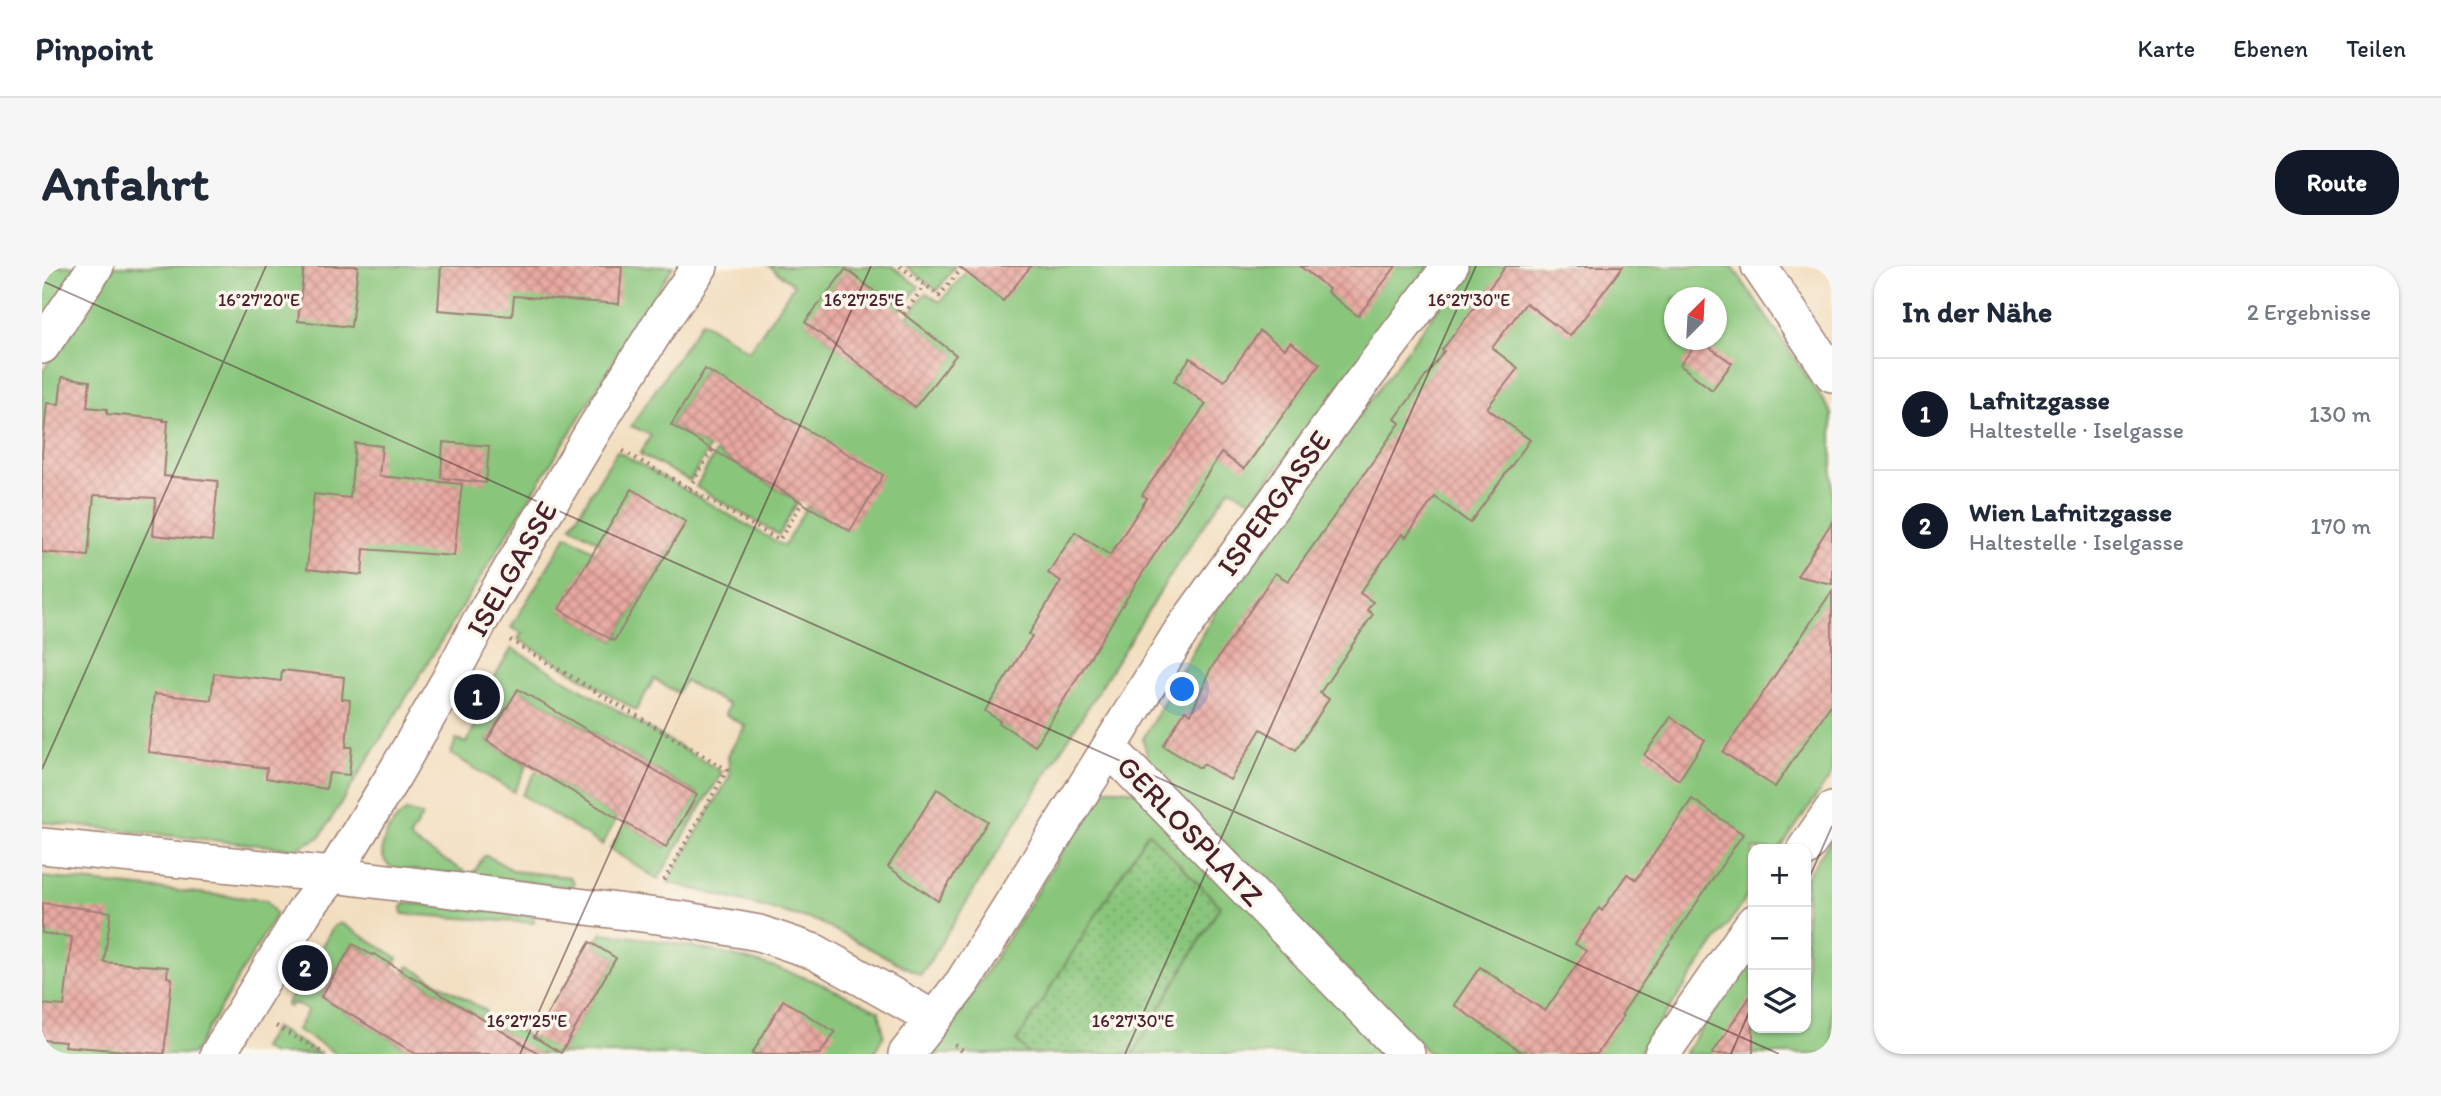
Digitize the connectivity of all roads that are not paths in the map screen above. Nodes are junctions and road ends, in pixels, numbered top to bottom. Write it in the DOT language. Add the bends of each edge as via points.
graph roads {
  1 [pos="96,266"];
  2 [pos="700,266"];
  3 [pos="1450,266"];
  4 [pos="1759,266"];
  5 [pos="42,346"];
  6 [pos="1832,373"];
  7 [pos="1109,748"];
  8 [pos="1832,810"];
  9 [pos="1808,844"];
  10 [pos="42,846"];
  11 [pos="333,875"];
  12 [pos="1748,930"];
  13 [pos="933,1018"];
  14 [pos="218,1054"];
  15 [pos="905,1054"];
  16 [pos="1407,1054"];
  17 [pos="1662,1054"];
  1 -- 5 [label="street"];
  2 -- 11 [label="street, ISELGASSE" via="592,433"];
  3 -- 7 [label="street, ISPERGASSE" via="1181,633"];
  4 -- 6 [label="street"];
  7 -- 13 [label="street, GERLOSPLATZ" via="962,982"];
  7 -- 16 [label="street, GERLOSPLATZ"];
  8 -- 9 [label="street"];
  10 -- 11 [label="street"];
  11 -- 13 [label="street" via="759,933 815,953"];
  11 -- 14 [label="street, ISELGASSE" via="307,907"];
  12 -- 17 [label="street"];
  13 -- 15 [label="street"];
}
